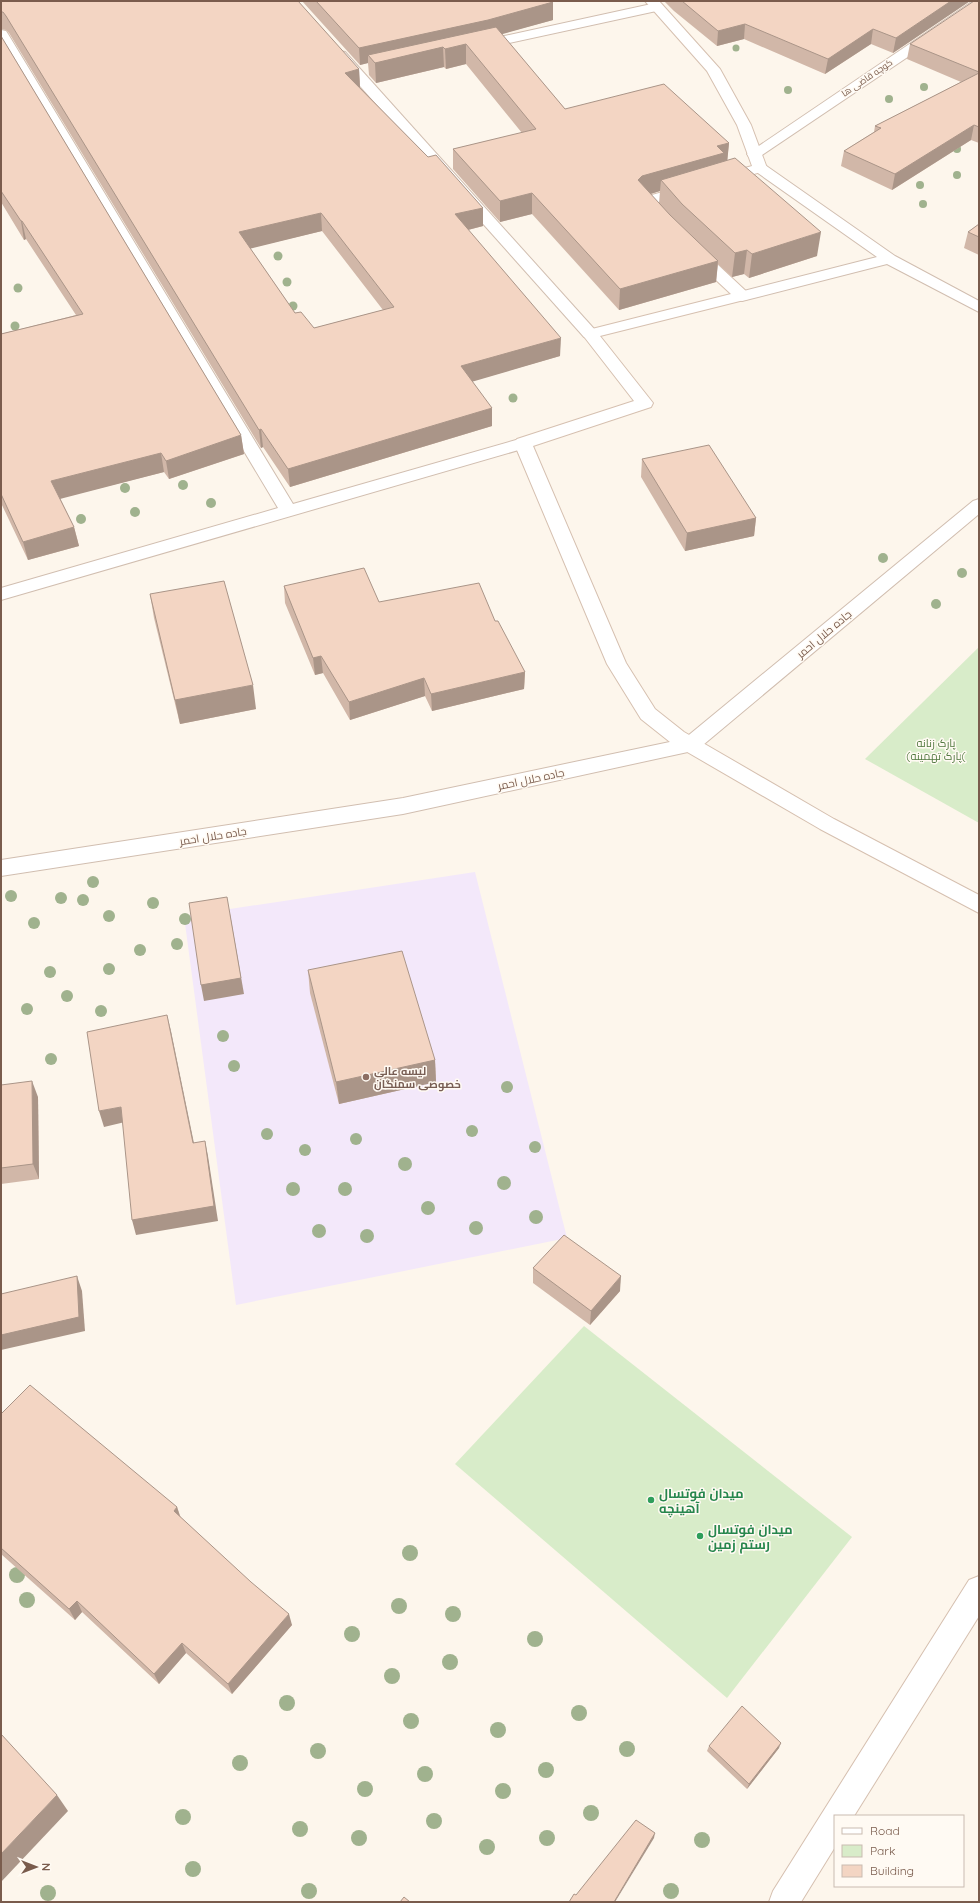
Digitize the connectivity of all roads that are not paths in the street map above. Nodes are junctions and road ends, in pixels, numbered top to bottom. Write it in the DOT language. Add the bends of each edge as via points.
graph roads {
  1 [pos="979,3"];
  2 [pos="654,4"];
  3 [pos="1,34"];
  4 [pos="329,42"];
  5 [pos="463,49"];
  6 [pos="370,69"];
  7 [pos="355,72"];
  8 [pos="757,161"];
  9 [pos="669,227"];
  10 [pos="685,243"];
  11 [pos="889,259"];
  12 [pos="742,296"];
  13 [pos="979,308"];
  14 [pos="590,334"];
  15 [pos="523,443"];
  16 [pos="979,505"];
  17 [pos="289,512"];
  18 [pos="1,594"];
  19 [pos="690,745"];
  20 [pos="1,868"];
  21 [pos="979,905"];
  22 [pos="979,1590"];
  23 [pos="838,1815"];
  24 [pos="834,1821"];
  25 [pos="784,1902"];
  1 -- 8 [label="street, کوچه قاضی ها"];
  2 -- 5 [label="street"];
  2 -- 8 [label="street" via="713,69 744,125"];
  3 -- 17 [label="street"];
  4 -- 7 [label="street"];
  6 -- 7 [label="street"];
  7 -- 14 [label="street"];
  8 -- 9 [label="street, کوچه قاضی ها" via="646,201"];
  8 -- 11 [label="street"];
  10 -- 12 [label="street"];
  11 -- 12 [label="street"];
  11 -- 13 [label="street"];
  12 -- 14 [label="street"];
  14 -- 15 [label="street" via="645,403"];
  15 -- 17 [label="street"];
  15 -- 19 [label="street" via="617,664 648,714"];
  16 -- 19 [label="street, جاده حلال احمر"];
  17 -- 18 [label="street"];
  19 -- 20 [label="street, جاده حلال احمر" via="403,806"];
  19 -- 21 [label="street" via="827,824"];
  22 -- 23 [label="street"];
  24 -- 25 [label="street"];
}
